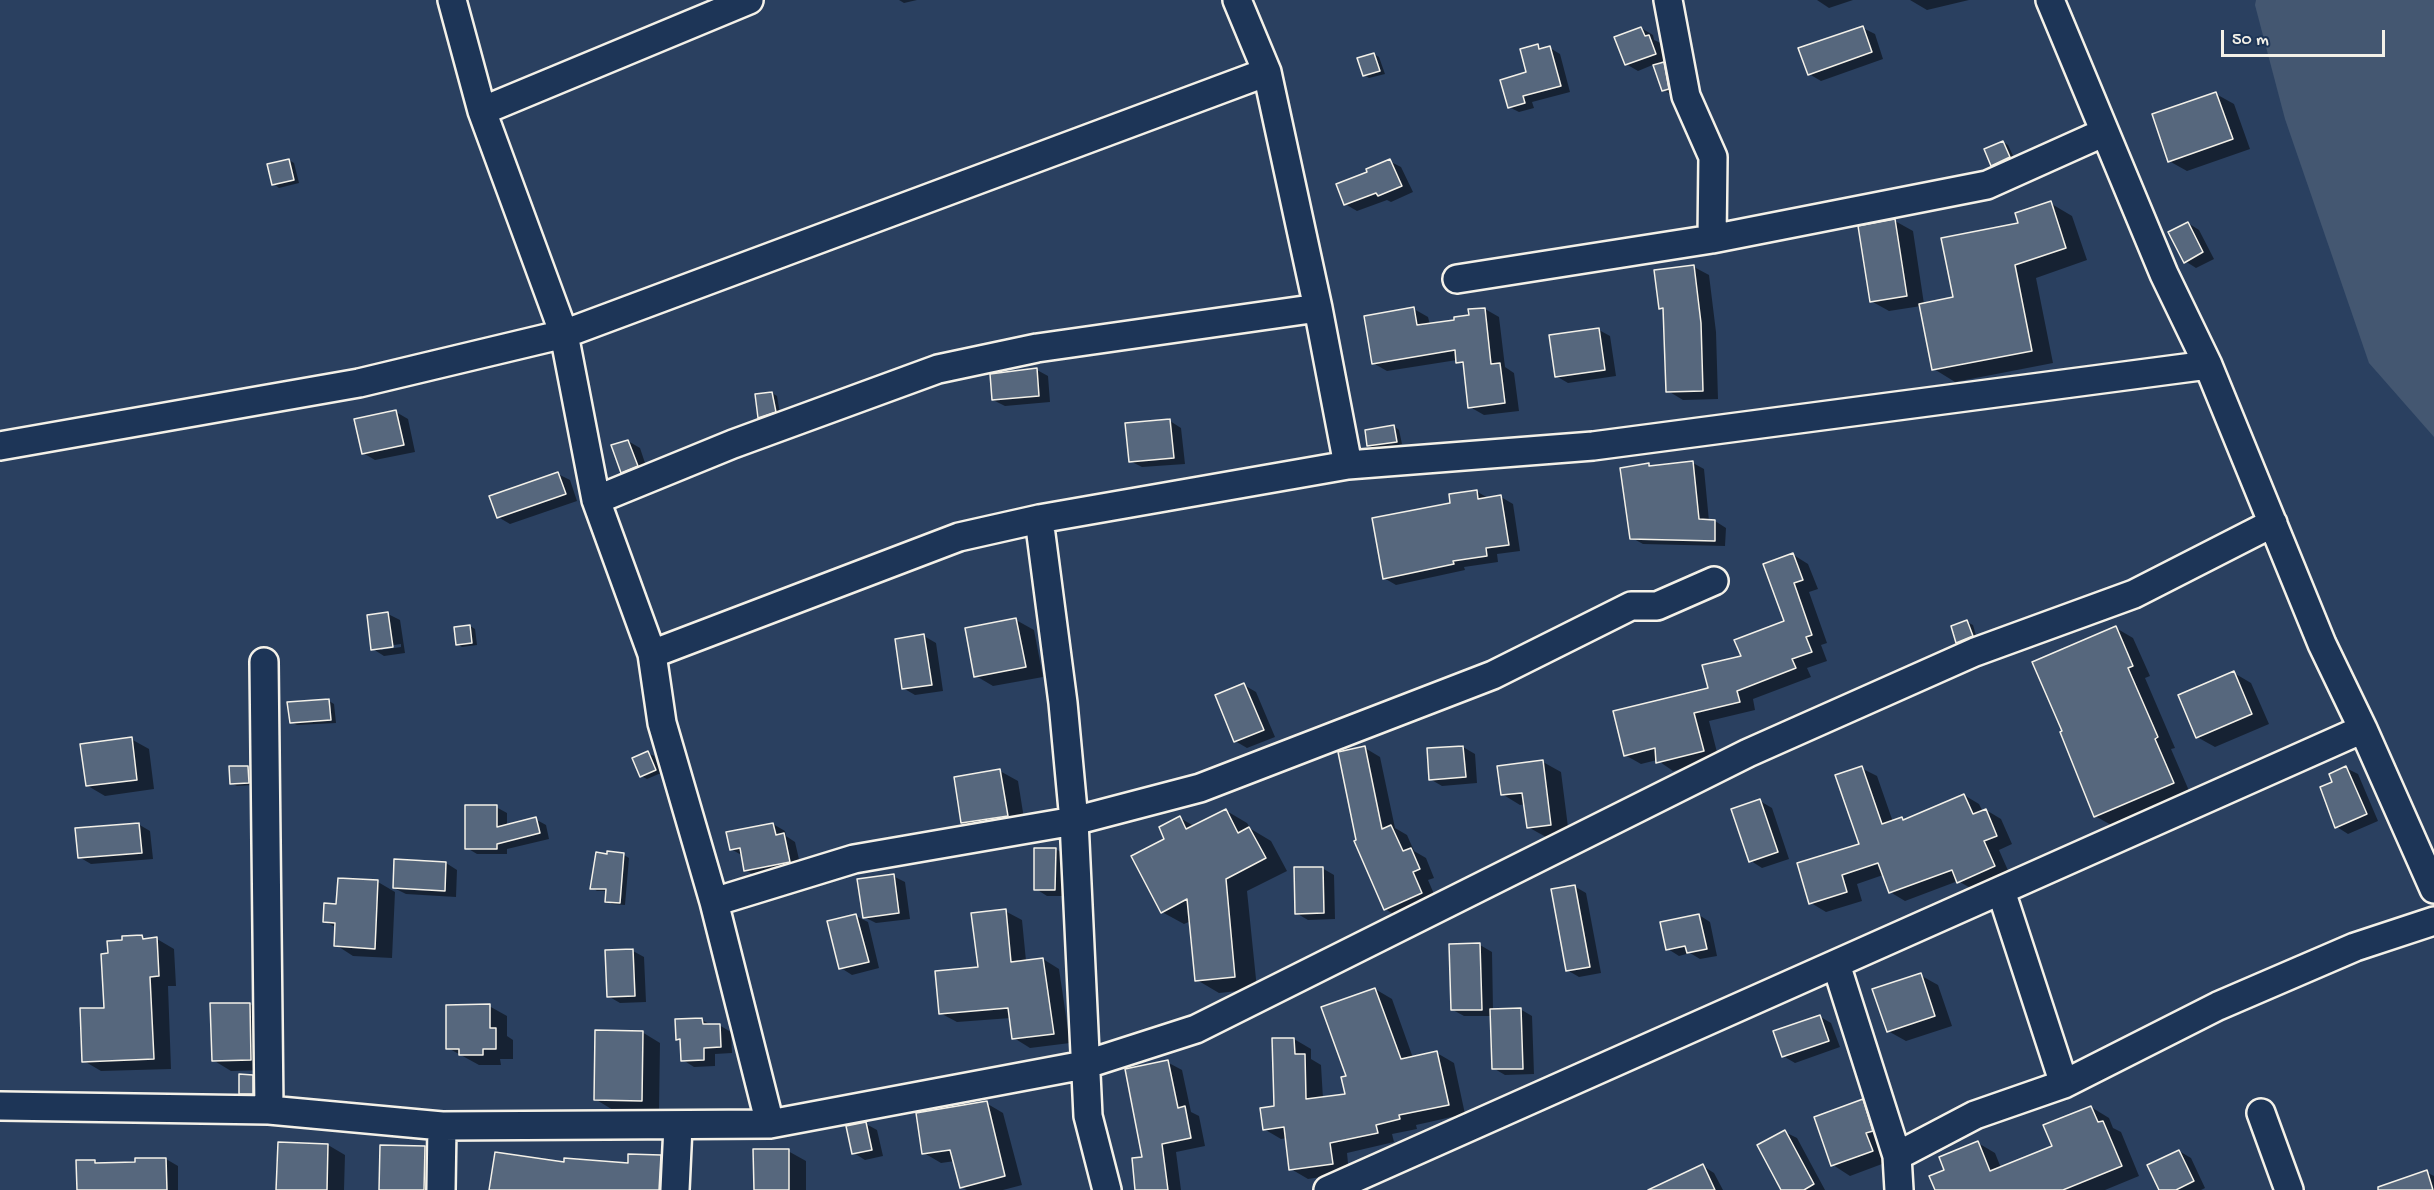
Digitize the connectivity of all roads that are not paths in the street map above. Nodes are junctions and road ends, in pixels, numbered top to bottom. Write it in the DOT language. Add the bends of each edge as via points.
graph roads {
  1 [pos="452,0"];
  2 [pos="749,0"];
  3 [pos="1237,0"];
  4 [pos="1668,0"];
  5 [pos="2050,0"];
  6 [pos="1267,72"];
  7 [pos="482,111"];
  8 [pos="2105,132"];
  9 [pos="1712,239"];
  10 [pos="1457,279"];
  11 [pos="1318,308"];
  12 [pos="564,334"];
  13 [pos="2208,365"];
  14 [pos="0,446"];
  15 [pos="1348,465"];
  16 [pos="596,500"];
  17 [pos="1039,519"];
  18 [pos="2273,523"];
  19 [pos="1714,581"];
  20 [pos="652,654"];
  21 [pos="264,662"];
  22 [pos="2363,729"];
  23 [pos="1074,821"];
  24 [pos="2434,888"];
  25 [pos="2001,891"];
  26 [pos="714,902"];
  27 [pos="2434,921"];
  28 [pos="1836,964"];
  29 [pos="1084,1065"];
  30 [pos="2064,1084"];
  31 [pos="0,1106"];
  32 [pos="269,1110"];
  33 [pos="2261,1113"];
  34 [pos="770,1124"];
  35 [pos="442,1126"];
  36 [pos="678,1126"];
  37 [pos="1897,1156"];
  38 [pos="441,1190"];
  39 [pos="675,1190"];
  40 [pos="1107,1190"];
  41 [pos="1328,1190"];
  42 [pos="1899,1190"];
  43 [pos="2289,1190"];
  1 -- 7 [label="street"];
  2 -- 7 [label="street"];
  3 -- 6 [label="street"];
  4 -- 9 [label="street" via="1686,96 1713,157"];
  5 -- 8 [label="street"];
  6 -- 11 [label="street"];
  6 -- 12 [label="street"];
  7 -- 12 [label="street"];
  8 -- 9 [label="street" via="1988,185"];
  8 -- 13 [label="street" via="2164,274"];
  9 -- 10 [label="street"];
  11 -- 15 [label="street"];
  11 -- 16 [label="street" via="1037,348 938,369 733,444"];
  12 -- 14 [label="street" via="359,383"];
  12 -- 16 [label="street"];
  13 -- 15 [label="street" via="1593,446"];
  13 -- 18 [label="street"];
  15 -- 17 [label="street"];
  16 -- 20 [label="street"];
  17 -- 20 [label="street" via="959,537"];
  17 -- 23 [label="street"];
  18 -- 22 [label="street" via="2322,644"];
  18 -- 29 [label="street" via="2134,594 1975,652 1748,753 1196,1029"];
  19 -- 23 [label="street" via="1657,606 1631,606 1493,675 1322,743 1200,788"];
  20 -- 26 [label="street" via="662,723"];
  21 -- 32 [label="street"];
  22 -- 24 [label="street"];
  22 -- 25 [label="street"];
  23 -- 26 [label="street" via="854,859"];
  23 -- 29 [label="street"];
  25 -- 28 [label="street"];
  25 -- 30 [label="street"];
  26 -- 34 [label="street"];
  27 -- 30 [label="street" via="2355,947 2229,1002"];
  28 -- 37 [label="street"];
  28 -- 41 [label="street"];
  29 -- 34 [label="street"];
  29 -- 40 [label="street" via="1088,1116"];
  30 -- 37 [label="street" via="1975,1115"];
  31 -- 32 [label="street"];
  32 -- 35 [label="street"];
  33 -- 43 [label="street"];
  34 -- 36 [label="street"];
  35 -- 36 [label="street"];
  35 -- 38 [label="street"];
  36 -- 39 [label="street"];
  37 -- 42 [label="street"];
}
